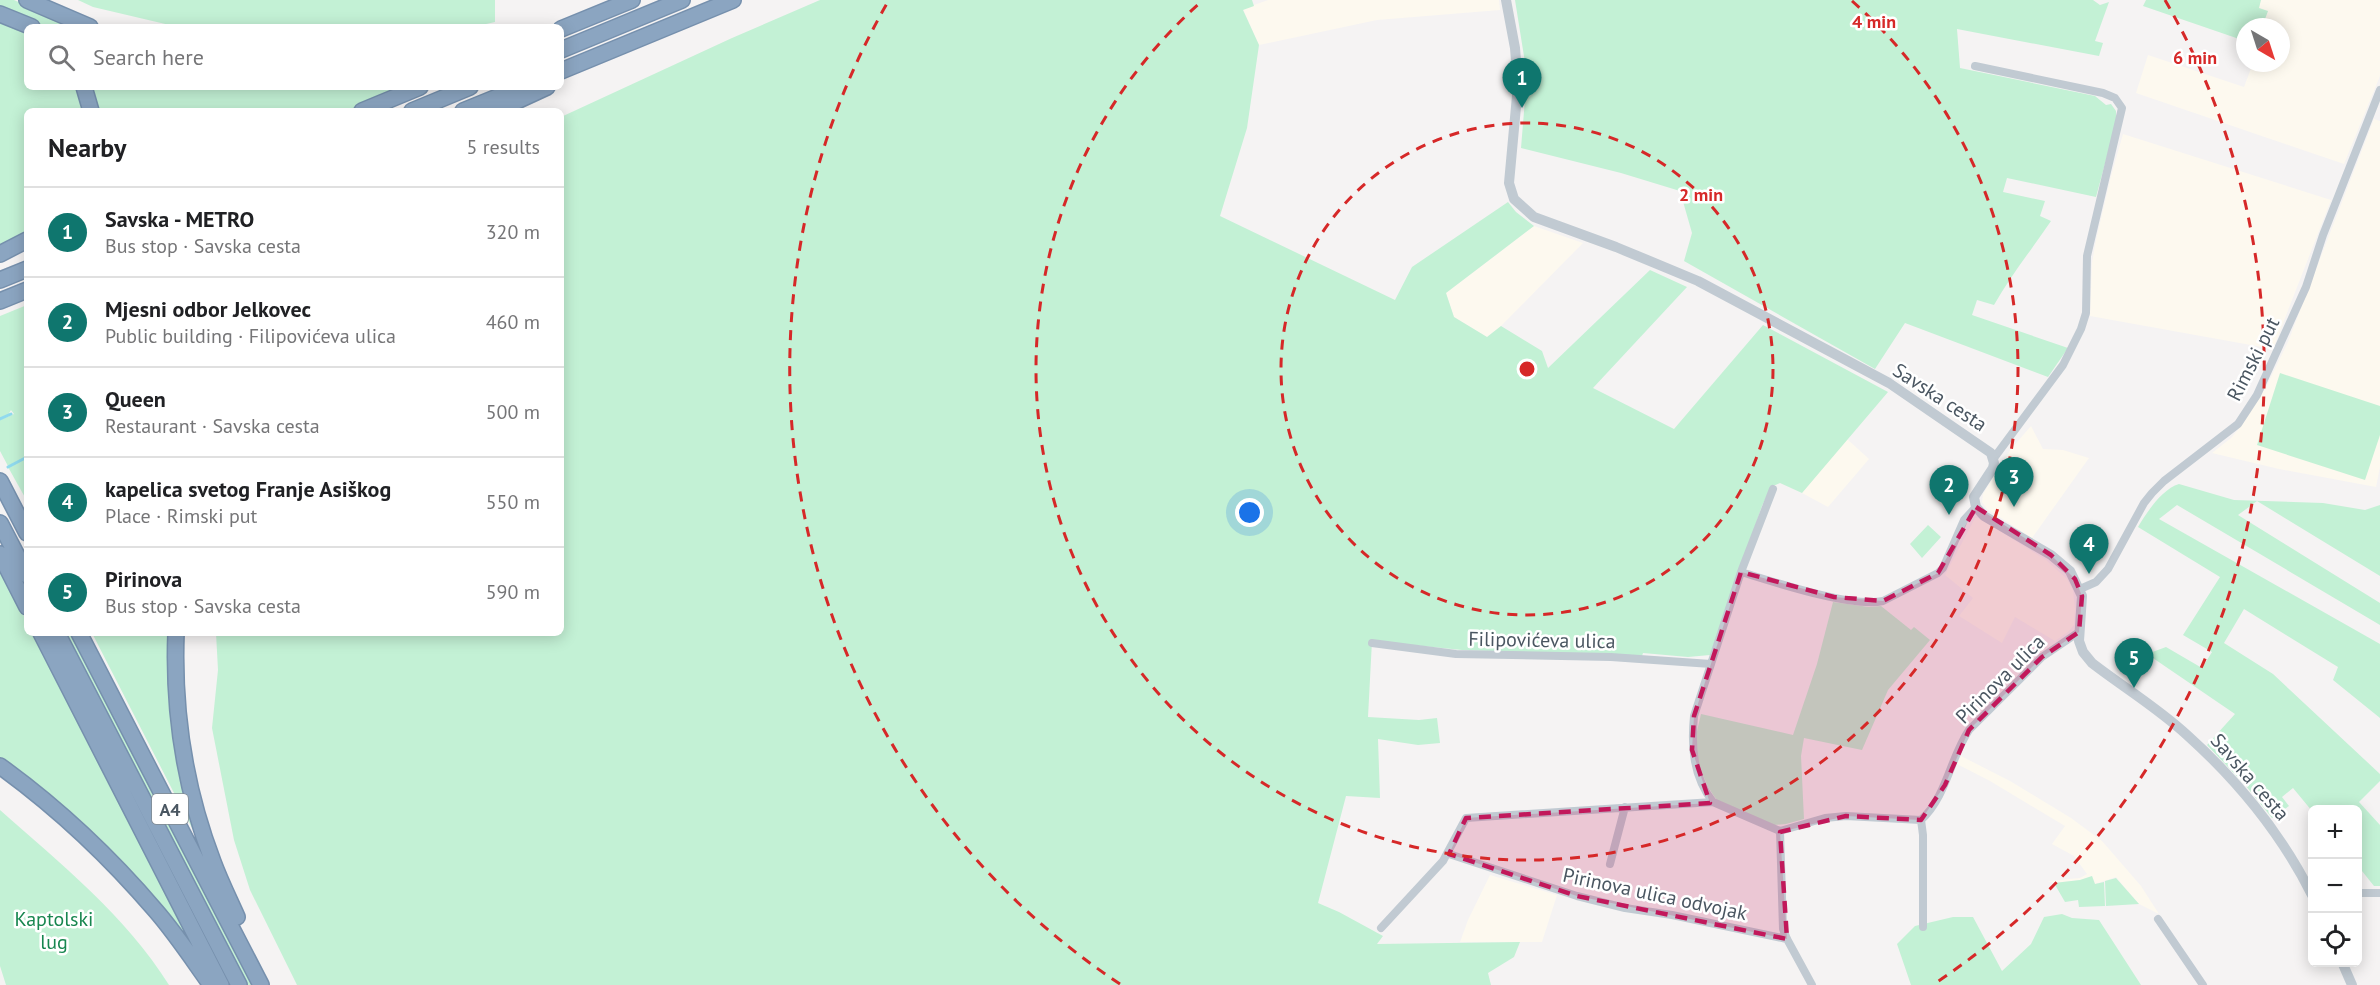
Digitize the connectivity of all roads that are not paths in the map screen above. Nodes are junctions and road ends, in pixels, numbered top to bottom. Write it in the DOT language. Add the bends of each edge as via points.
graph roads {
  1 [pos="27,0"];
  2 [pos="632,0"];
  3 [pos="682,0"];
  4 [pos="733,0"];
  5 [pos="1506,0"];
  6 [pos="0,14"];
  7 [pos="25,24"];
  8 [pos="82,24"];
  9 [pos="564,28"];
  10 [pos="564,49"];
  11 [pos="609,51"];
  12 [pos="1975,66"];
  13 [pos="564,70"];
  14 [pos="564,80"];
  15 [pos="85,90"];
  16 [pos="413,90"];
  17 [pos="463,90"];
  18 [pos="515,90"];
  19 [pos="540,90"];
  20 [pos="2380,90"];
  21 [pos="90,108"];
  22 [pos="369,108"];
  23 [pos="419,108"];
  24 [pos="470,108"];
  25 [pos="502,108"];
  26 [pos="24,242"];
  27 [pos="24,250"];
  28 [pos="0,254"];
  29 [pos="0,261"];
  30 [pos="24,270"];
  31 [pos="0,280"];
  32 [pos="24,291"];
  33 [pos="0,301"];
  34 [pos="1994,458"];
  35 [pos="0,473"];
  36 [pos="0,481"];
  37 [pos="1773,489"];
  38 [pos="24,506"];
  39 [pos="1976,507"];
  40 [pos="0,523"];
  41 [pos="24,527"];
  42 [pos="0,555"];
  43 [pos="24,569"];
  44 [pos="1741,572"];
  45 [pos="2080,589"];
  46 [pos="24,601"];
  47 [pos="2079,632"];
  48 [pos="43,636"];
  49 [pos="59,636"];
  50 [pos="81,636"];
  51 [pos="176,636"];
  52 [pos="1372,643"];
  53 [pos="1711,664"];
  54 [pos="0,766"];
  55 [pos="1713,802"];
  56 [pos="1625,807"];
  57 [pos="1921,820"];
  58 [pos="1780,831"];
  59 [pos="1449,854"];
  60 [pos="1610,864"];
  61 [pos="2308,887"];
  62 [pos="2362,893"];
  63 [pos="2380,893"];
  64 [pos="2158,919"];
  65 [pos="1923,927"];
  66 [pos="1381,928"];
  67 [pos="1786,939"];
  68 [pos="2344,967"];
  69 [pos="211,985"];
  70 [pos="221,985"];
  71 [pos="239,985"];
  72 [pos="261,985"];
  73 [pos="267,985"];
  74 [pos="1812,985"];
  75 [pos="2203,985"];
  76 [pos="2352,985"];
  1 -- 8 [label="highway"];
  2 -- 9 [label="highway"];
  3 -- 10 [label="highway"];
  4 -- 11 [label="highway"];
  5 -- 34 [label="street, Savska cesta" via="1518,85 1509,183 1520,206 1534,217 1698,281 1889,383 1981,445"];
  6 -- 7 [label="highway"];
  11 -- 13 [label="highway"];
  11 -- 14 [label="highway" via="597,65"];
  12 -- 34 [label="street" via="2103,93 2115,98 2122,108 2087,256 2086,313 2081,329 2063,365"];
  15 -- 21 [label="highway"];
  16 -- 22 [label="highway"];
  17 -- 23 [label="highway"];
  18 -- 24 [label="highway"];
  19 -- 25 [label="highway"];
  20 -- 45 [label="street, Rimski put" via="2306,287 2257,395 2238,424 2152,493 2108,569 2096,582"];
  26 -- 28 [label="highway"];
  27 -- 29 [label="highway"];
  30 -- 31 [label="highway"];
  32 -- 33 [label="highway"];
  34 -- 39 [label="street, Savska cesta" via="1993,468 1974,497"];
  35 -- 38 [label="highway" via="10,481"];
  36 -- 41 [label="highway"];
  37 -- 44 [label="street"];
  39 -- 44 [label="street" via="1964,520 1943,568 1883,601 1834,597"];
  39 -- 45 [label="street" via="1984,516 2051,555 2070,572"];
  40 -- 43 [label="highway"];
  42 -- 46 [label="highway"];
  44 -- 53 [label="street"];
  45 -- 47 [label="street, Savska cesta"];
  47 -- 57 [label="street, Pirinova ulica" via="2042,657 1969,730 1960,743 1945,785"];
  47 -- 61 [label="street, Savska cesta" via="2083,652 2092,663 2179,728 2216,763 2285,846"];
  48 -- 70 [label="highway"];
  49 -- 71 [label="highway, A4"];
  50 -- 72 [label="highway, A4"];
  51 -- 73 [label="highway" via="180,728 196,809 213,863 266,975"];
  52 -- 53 [label="street, Filipovićeva ulica" via="1456,654 1611,657"];
  53 -- 55 [label="street" via="1694,716 1692,740 1701,783"];
  54 -- 69 [label="highway" via="71,823 117,867 158,913"];
  55 -- 56 [label="street"];
  55 -- 58 [label="street"];
  56 -- 59 [label="street" via="1466,818"];
  56 -- 60 [label="street, Pirinova ulica odvojak"];
  57 -- 58 [label="street" via="1845,816"];
  57 -- 65 [label="street"];
  58 -- 67 [label="street"];
  59 -- 66 [label="street"];
  59 -- 67 [label="street, Pirinova ulica odvojak" via="1586,898"];
  62 -- 63 [label="street"];
  64 -- 75 [label="street"];
  67 -- 74 [label="street"];
  68 -- 76 [label="street"];
}
